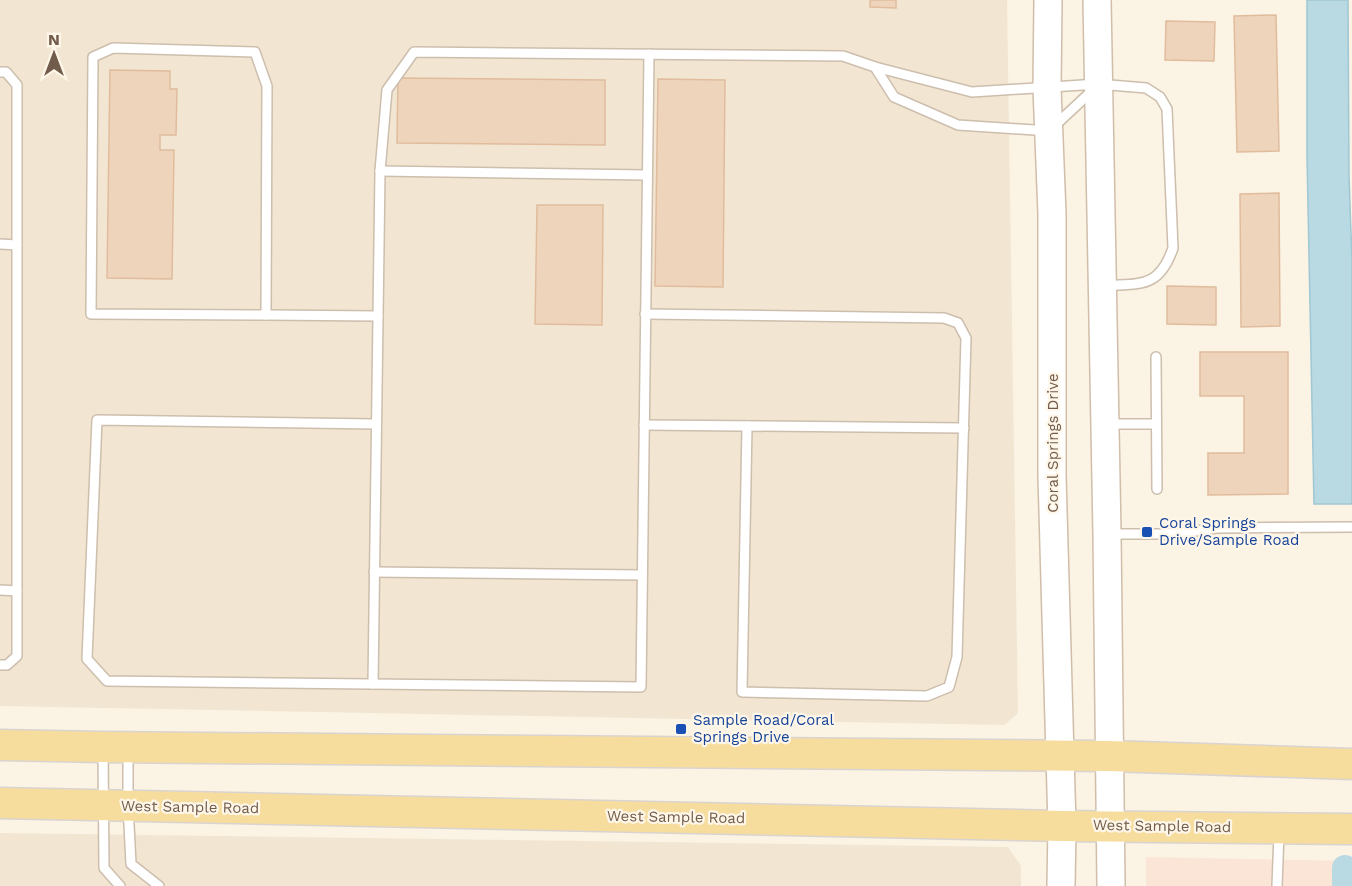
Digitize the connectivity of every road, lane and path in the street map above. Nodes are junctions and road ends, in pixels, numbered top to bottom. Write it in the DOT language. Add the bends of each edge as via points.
graph roads {
  1 [pos="1048,0"];
  2 [pos="1097,0"];
  3 [pos="649,54"];
  4 [pos="875,67"];
  5 [pos="0,72"];
  6 [pos="1098,84"];
  7 [pos="1047,88"];
  8 [pos="1049,131"];
  9 [pos="380,171"];
  10 [pos="647,175"];
  11 [pos="0,244"];
  12 [pos="17,245"];
  13 [pos="1102,287"];
  14 [pos="266,315"];
  15 [pos="645,315"];
  16 [pos="378,316"];
  17 [pos="1156,357"];
  18 [pos="376,424"];
  19 [pos="1105,424"];
  20 [pos="1156,424"];
  21 [pos="644,425"];
  22 [pos="747,426"];
  23 [pos="964,428"];
  24 [pos="1157,489"];
  25 [pos="1352,527"];
  26 [pos="1107,534"];
  27 [pos="374,572"];
  28 [pos="642,575"];
  29 [pos="0,590"];
  30 [pos="17,591"];
  31 [pos="0,665"];
  32 [pos="373,684"];
  33 [pos="0,745"];
  34 [pos="115,747"];
  35 [pos="1060,756"];
  36 [pos="1109,756"];
  37 [pos="1352,764"];
  38 [pos="0,803"];
  39 [pos="116,805"];
  40 [pos="1062,826"];
  41 [pos="1109,826"];
  42 [pos="1279,828"];
  43 [pos="1352,829"];
  44 [pos="120,886"];
  45 [pos="159,886"];
  46 [pos="1062,886"];
  47 [pos="1111,886"];
  48 [pos="1277,886"];
  1 -- 7 [label="main road, Coral Springs Drive"];
  2 -- 6 [label="main road"];
  3 -- 4 [label="lane" via="843,56"];
  3 -- 9 [label="lane" via="414,52 387,90"];
  3 -- 10 [label="lane"];
  4 -- 7 [label="lane" via="972,92"];
  4 -- 8 [label="lane" via="894,98 958,125"];
  5 -- 12 [label="lane" via="6,72 17,85"];
  6 -- 7 [label="lane"];
  6 -- 8 [label="lane"];
  6 -- 13 [label="main road"];
  6 -- 13 [label="lane" via="1146,88 1160,97 1167,109 1173,248 1160,273 1147,282"];
  7 -- 8 [label="main road, Coral Springs Drive"];
  8 -- 35 [label="main road, Coral Springs Drive" via="1052,476"];
  9 -- 10 [label="lane"];
  9 -- 16 [label="lane"];
  10 -- 15 [label="lane"];
  11 -- 12 [label="lane"];
  12 -- 30 [label="lane"];
  13 -- 19 [label="main road"];
  14 -- 14 [label="lane" via="91,314 93,57 113,48 255,51 267,86"];
  14 -- 16 [label="lane"];
  15 -- 21 [label="lane"];
  15 -- 23 [label="lane" via="944,318 958,323 966,338"];
  16 -- 18 [label="lane"];
  17 -- 20 [label="lane"];
  18 -- 27 [label="lane"];
  18 -- 32 [label="lane" via="97,420 87,659 107,681"];
  19 -- 20 [label="lane"];
  19 -- 26 [label="main road"];
  20 -- 24 [label="lane"];
  21 -- 22 [label="lane"];
  21 -- 28 [label="lane"];
  22 -- 23 [label="lane"];
  22 -- 23 [label="lane" via="742,692 927,696 949,687 957,657"];
  25 -- 26 [label="lane"];
  26 -- 36 [label="main road"];
  27 -- 28 [label="lane"];
  27 -- 32 [label="lane"];
  28 -- 32 [label="lane" via="641,687"];
  29 -- 30 [label="lane"];
  30 -- 31 [label="lane" via="17,656 7,665"];
  33 -- 34 [label="main road"];
  34 -- 35 [label="main road"];
  34 -- 39 [label="lane"];
  34 -- 39 [label="lane"];
  35 -- 36 [label="main road"];
  35 -- 40 [label="main road, Coral Springs Drive"];
  36 -- 37 [label="main road"];
  36 -- 41 [label="main road"];
  38 -- 39 [label="main road, West Sample Road"];
  39 -- 40 [label="main road, West Sample Road"];
  39 -- 44 [label="lane" via="104,868"];
  39 -- 45 [label="lane" via="131,864"];
  40 -- 41 [label="main road, West Sample Road"];
  40 -- 46 [label="main road, Coral Springs Drive"];
  41 -- 42 [label="main road, West Sample Road"];
  41 -- 47 [label="main road"];
  42 -- 43 [label="main road, West Sample Road"];
  42 -- 48 [label="lane"];
}
